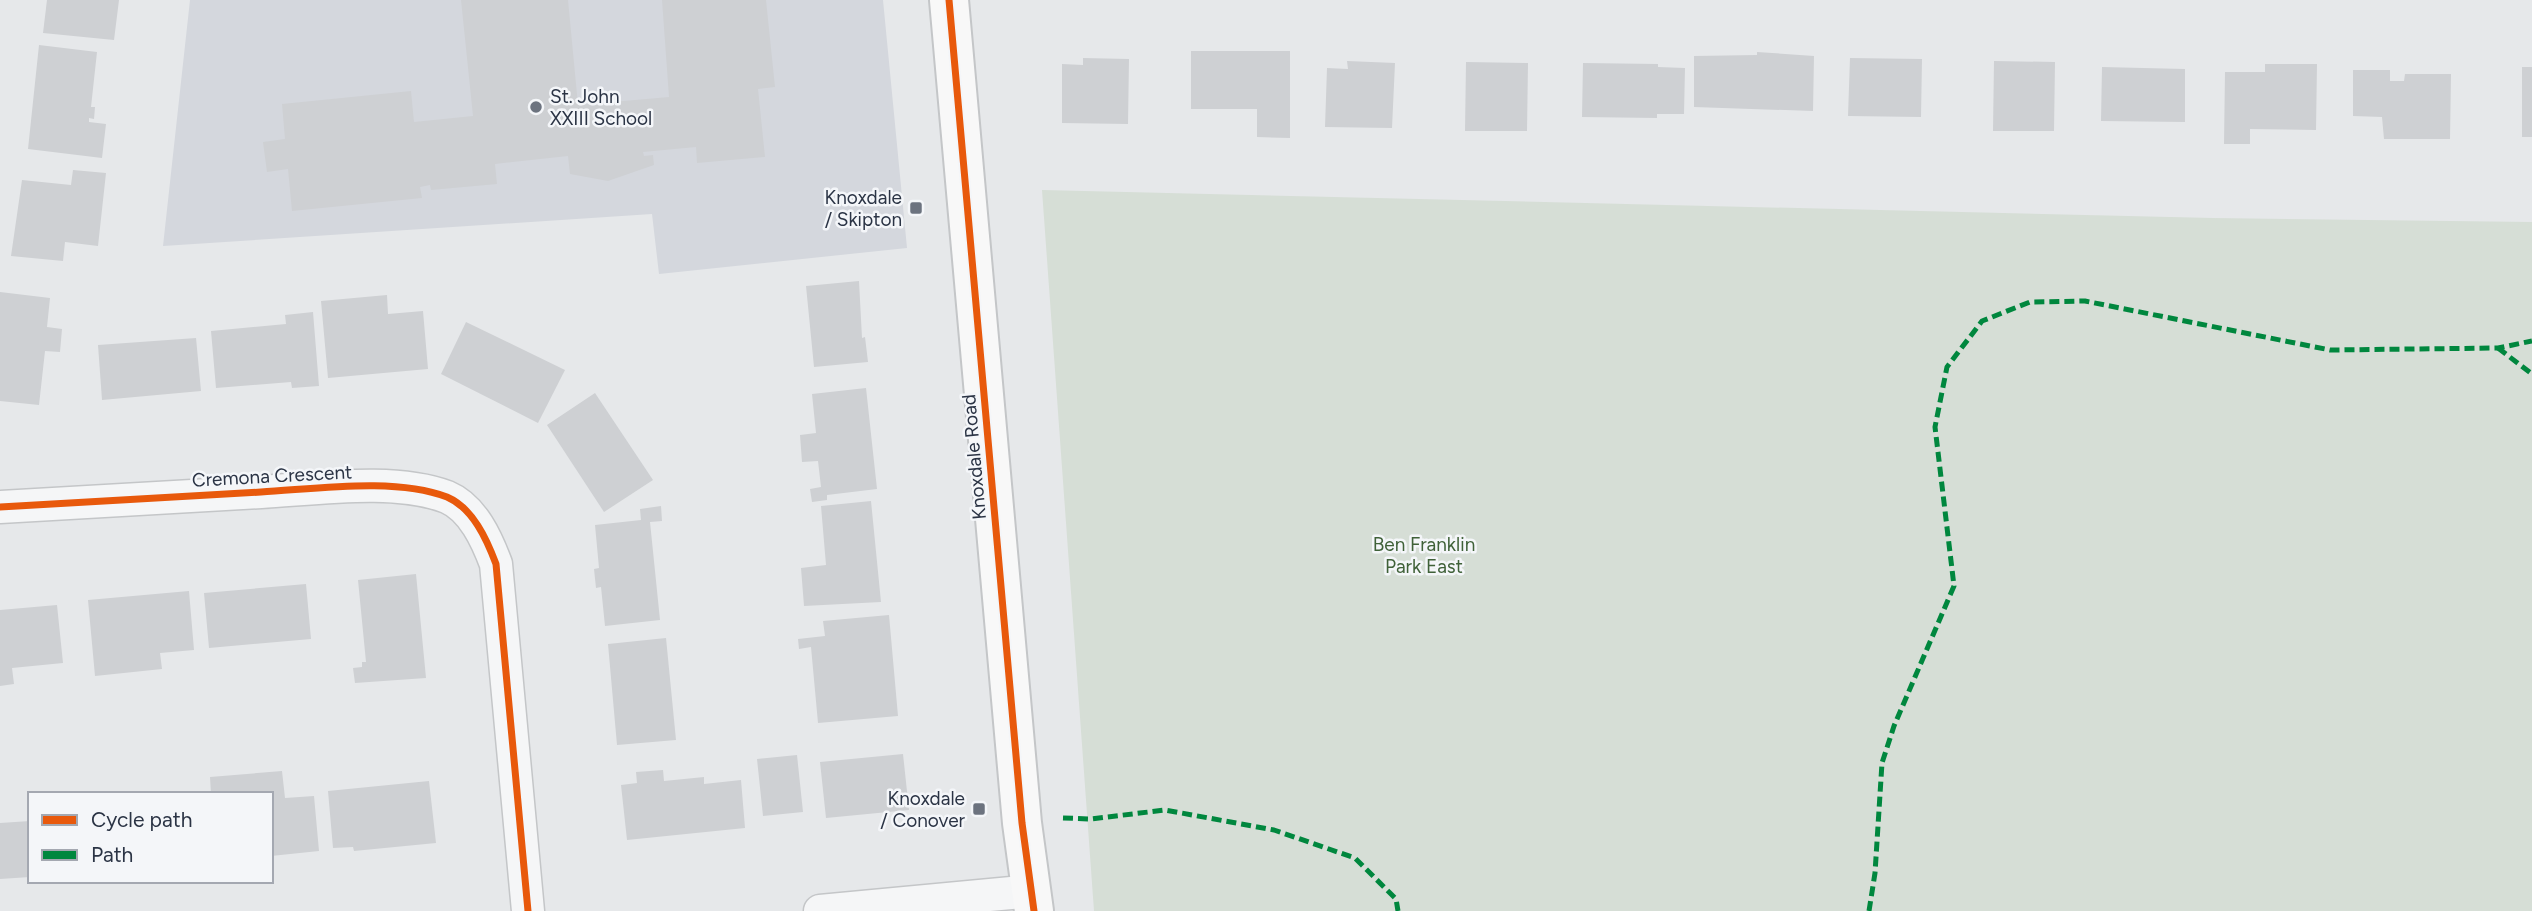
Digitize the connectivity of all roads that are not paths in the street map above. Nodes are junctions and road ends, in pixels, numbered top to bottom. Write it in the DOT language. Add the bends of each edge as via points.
graph roads {
  1 [pos="949,0"];
  2 [pos="0,507"];
  3 [pos="1033,901"];
  4 [pos="528,911"];
  5 [pos="820,911"];
  1 -- 3 [label="street, Knoxdale Road"];
  2 -- 4 [label="street, Cremona Crescent" via="353,487 416,490 449,498 487,539 496,564"];
  3 -- 5 [label="street"];
}
